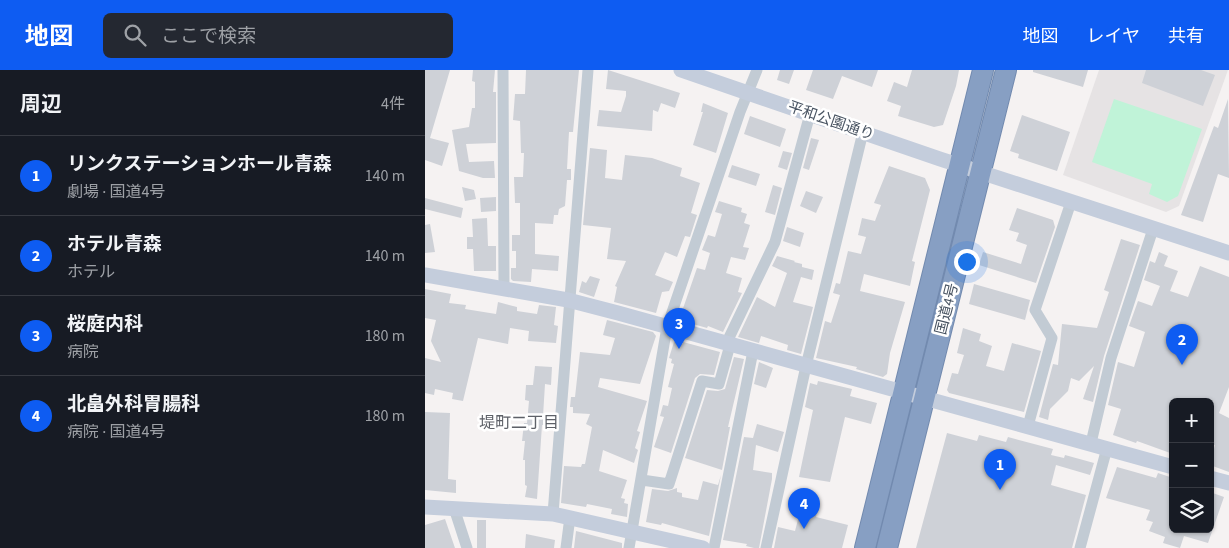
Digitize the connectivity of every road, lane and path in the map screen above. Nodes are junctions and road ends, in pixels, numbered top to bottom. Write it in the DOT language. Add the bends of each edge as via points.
graph roads {
  1 [pos="503,70"];
  2 [pos="587,70"];
  3 [pos="681,70"];
  4 [pos="757,70"];
  5 [pos="983,70"];
  6 [pos="1006,70"];
  7 [pos="748,93"];
  8 [pos="810,114"];
  9 [pos="863,132"];
  10 [pos="959,165"];
  11 [pos="981,172"];
  12 [pos="1071,202"];
  13 [pos="1153,229"];
  14 [pos="1229,253"];
  15 [pos="425,274"];
  16 [pos="504,288"];
  17 [pos="568,300"];
  18 [pos="667,327"];
  19 [pos="729,345"];
  20 [pos="753,351"];
  21 [pos="806,366"];
  22 [pos="902,392"];
  23 [pos="925,397"];
  24 [pos="1028,426"];
  25 [pos="1091,443"];
  26 [pos="1107,448"];
  27 [pos="1169,466"];
  28 [pos="1214,479"];
  29 [pos="642,480"];
  30 [pos="1229,483"];
  31 [pos="425,507"];
  32 [pos="453,508"];
  33 [pos="553,514"];
  34 [pos="570,517"];
  35 [pos="633,532"];
  36 [pos="467,548"];
  37 [pos="566,548"];
  38 [pos="629,548"];
  39 [pos="703,548"];
  40 [pos="715,548"];
  41 [pos="767,548"];
  42 [pos="865,548"];
  43 [pos="887,548"];
  44 [pos="1080,548"];
  1 -- 16 [label="street"];
  2 -- 17 [label="street"];
  3 -- 7 [label="street, 平和公園通り"];
  4 -- 7 [label="street"];
  5 -- 10 [label="highway, 国道4号"];
  6 -- 11 [label="highway, 国道4号"];
  7 -- 8 [label="street, 平和公園通り"];
  7 -- 18 [label="street"];
  8 -- 9 [label="street, 平和公園通り"];
  8 -- 19 [label="street" via="775,242"];
  9 -- 10 [label="street, 平和公園通り"];
  9 -- 21 [label="street"];
  10 -- 11 [label="street, 平和公園通り"];
  10 -- 22 [label="highway, 国道4号"];
  11 -- 12 [label="street, 平和公園通り"];
  11 -- 23 [label="highway, 国道4号"];
  12 -- 13 [label="street, 平和公園通り"];
  12 -- 24 [label="street" via="1035,310 1051,338"];
  13 -- 14 [label="street, 平和公園通り"];
  13 -- 25 [label="street" via="1111,358"];
  15 -- 16 [label="street"];
  16 -- 17 [label="street"];
  17 -- 18 [label="street"];
  17 -- 33 [label="street"];
  18 -- 19 [label="street"];
  18 -- 29 [label="street"];
  19 -- 20 [label="street"];
  19 -- 29 [label="street" via="719,384 702,381 669,484"];
  20 -- 21 [label="street"];
  20 -- 40 [label="street"];
  21 -- 22 [label="street"];
  21 -- 41 [label="street"];
  22 -- 23 [label="street"];
  22 -- 42 [label="highway, 国道4号"];
  23 -- 24 [label="street"];
  23 -- 43 [label="highway, 国道4号"];
  24 -- 25 [label="street"];
  25 -- 26 [label="street"];
  26 -- 27 [label="street"];
  26 -- 44 [label="street"];
  28 -- 30 [label="street"];
  29 -- 35 [label="street"];
  31 -- 32 [label="street"];
  32 -- 33 [label="street"];
  32 -- 36 [label="street"];
  33 -- 34 [label="street"];
  34 -- 35 [label="street"];
  34 -- 37 [label="street"];
  35 -- 38 [label="street"];
  35 -- 39 [label="street"];
}
